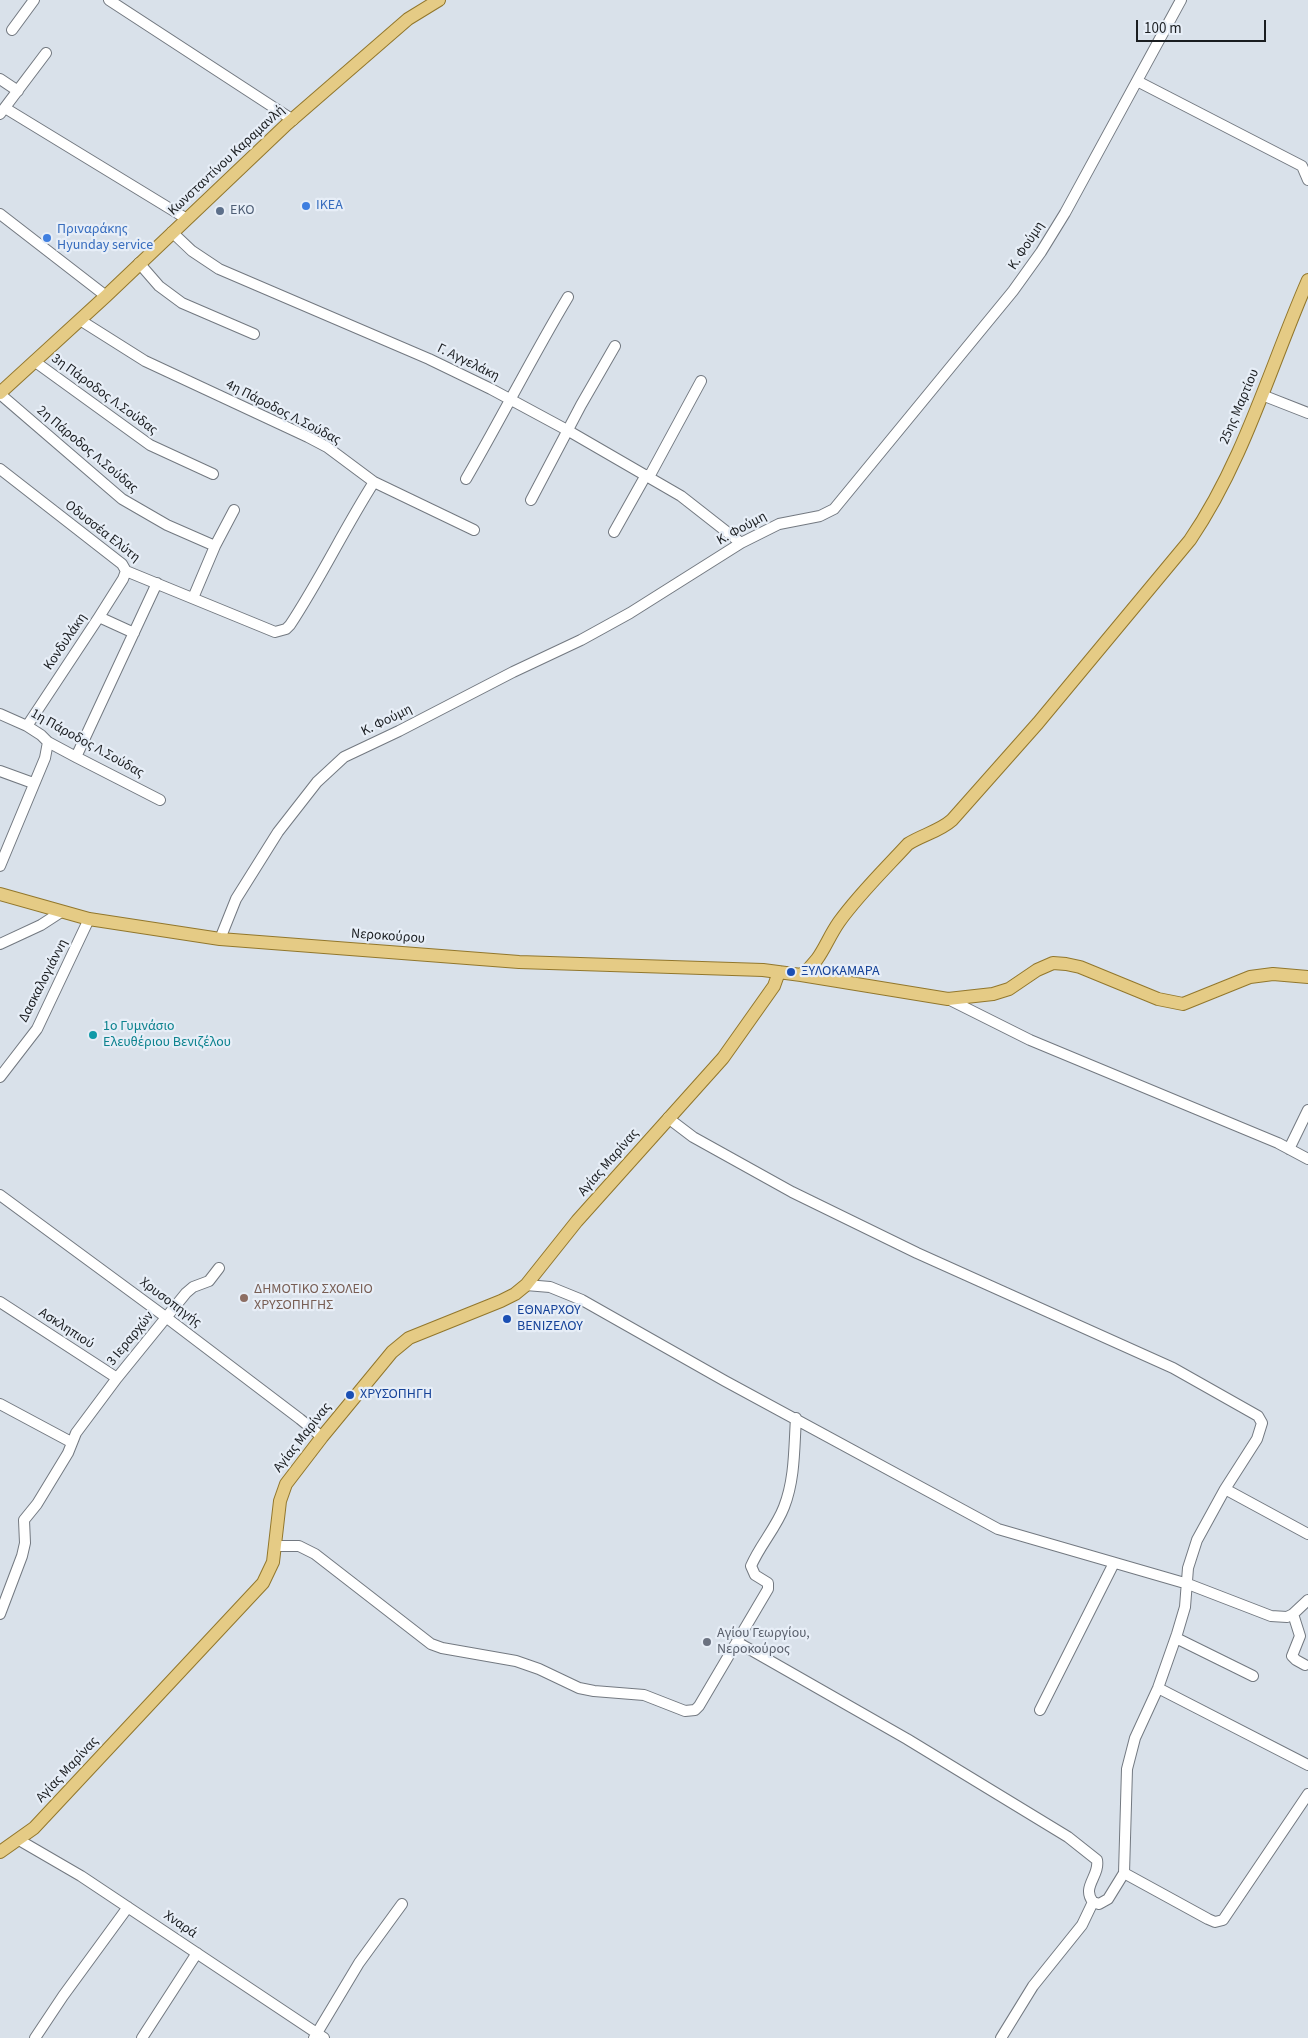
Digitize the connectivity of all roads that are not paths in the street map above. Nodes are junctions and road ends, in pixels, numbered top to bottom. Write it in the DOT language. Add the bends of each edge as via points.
graph roads {
  1 [pos="34,0"];
  2 [pos="439,0"];
  3 [pos="1181,0"];
  4 [pos="115,2"];
  5 [pos="12,30"];
  6 [pos="46,53"];
  7 [pos="0,79"];
  8 [pos="1137,81"];
  9 [pos="18,91"];
  10 [pos="2,111"];
  11 [pos="293,120"];
  12 [pos="1308,180"];
  13 [pos="0,214"];
  14 [pos="187,219"];
  15 [pos="172,232"];
  16 [pos="139,263"];
  17 [pos="1308,280"];
  18 [pos="106,296"];
  19 [pos="568,297"];
  20 [pos="80,320"];
  21 [pos="254,334"];
  22 [pos="615,346"];
  23 [pos="34,361"];
  24 [pos="701,380"];
  25 [pos="0,393"];
  26 [pos="1262,395"];
  27 [pos="511,400"];
  28 [pos="1308,413"];
  29 [pos="567,430"];
  30 [pos="0,469"];
  31 [pos="213,474"];
  32 [pos="647,476"];
  33 [pos="466,479"];
  34 [pos="374,482"];
  35 [pos="531,500"];
  36 [pos="234,510"];
  37 [pos="474,530"];
  38 [pos="614,532"];
  39 [pos="741,543"];
  40 [pos="215,546"];
  41 [pos="126,571"];
  42 [pos="157,583"];
  43 [pos="193,598"];
  44 [pos="99,617"];
  45 [pos="134,633"];
  46 [pos="0,714"];
  47 [pos="26,726"];
  48 [pos="48,742"];
  49 [pos="76,757"];
  50 [pos="0,771"];
  51 [pos="33,784"];
  52 [pos="160,800"];
  53 [pos="0,866"];
  54 [pos="0,894"];
  55 [pos="61,912"];
  56 [pos="89,919"];
  57 [pos="220,939"];
  58 [pos="0,944"];
  59 [pos="779,972"];
  60 [pos="801,975"];
  61 [pos="1308,977"];
  62 [pos="948,999"];
  63 [pos="0,1077"];
  64 [pos="1308,1110"];
  65 [pos="668,1118"];
  66 [pos="1289,1149"];
  67 [pos="1308,1159"];
  68 [pos="0,1194"];
  69 [pos="219,1268"];
  70 [pos="526,1286"];
  71 [pos="0,1302"];
  72 [pos="167,1318"];
  73 [pos="117,1378"];
  74 [pos="0,1404"];
  75 [pos="796,1418"];
  76 [pos="322,1437"];
  77 [pos="72,1440"];
  78 [pos="1225,1489"];
  79 [pos="1308,1534"];
  80 [pos="276,1546"];
  81 [pos="1114,1563"];
  82 [pos="1188,1584"];
  83 [pos="1308,1600"];
  84 [pos="0,1614"];
  85 [pos="1293,1614"];
  86 [pos="1176,1638"];
  87 [pos="737,1642"];
  88 [pos="1305,1665"];
  89 [pos="1253,1676"];
  90 [pos="1158,1688"];
  91 [pos="1040,1710"];
  92 [pos="1308,1766"];
  93 [pos="1308,1794"];
  94 [pos="19,1840"];
  95 [pos="0,1851"];
  96 [pos="1124,1873"];
  97 [pos="1093,1902"];
  98 [pos="402,1904"];
  99 [pos="128,1907"];
  100 [pos="197,1953"];
  101 [pos="318,2037"];
  102 [pos="35,2038"];
  103 [pos="142,2038"];
  104 [pos="1001,2038"];
  1 -- 5 [label="street"];
  2 -- 11 [label="main road, Κωνσταντίνου Καραμανλή" via="408,19"];
  3 -- 8 [label="street, Κ. Φούμη"];
  4 -- 11 [label="street"];
  6 -- 9 [label="street"];
  7 -- 9 [label="street"];
  8 -- 12 [label="street" via="1302,166"];
  8 -- 39 [label="street, Κ. Φούμη" via="1041,252 1014,291 834,510 779,524"];
  9 -- 10 [label="street"];
  10 -- 14 [label="street"];
  11 -- 14 [label="main road, Κωνσταντίνου Καραμανλή"];
  13 -- 18 [label="street"];
  14 -- 15 [label="main road, Κωνσταντίνου Καραμανλή"];
  15 -- 16 [label="main road, Κωνσταντίνου Καραμανλή"];
  15 -- 27 [label="street, Γ. Αγγελάκη" via="192,251 219,269 429,359"];
  16 -- 18 [label="main road, Κωνσταντίνου Καραμανλή"];
  16 -- 21 [label="street" via="163,289 182,303"];
  17 -- 26 [label="main road, 25ης Μαρτίου"];
  18 -- 20 [label="main road, Κωνσταντίνου Καραμανλή"];
  19 -- 27 [label="street"];
  20 -- 23 [label="main road, Κωνσταντίνου Καραμανλή"];
  20 -- 34 [label="street, 4η Πάροδος Λ.Σούδας" via="145,361 327,447"];
  22 -- 29 [label="street"];
  23 -- 25 [label="main road, Κωνσταντίνου Καραμανλή"];
  23 -- 31 [label="street, 3η Πάροδος Λ.Σούδας" via="150,445"];
  24 -- 32 [label="street"];
  25 -- 40 [label="street, 2η Πάροδος Λ.Σούδας" via="122,499 166,525"];
  26 -- 28 [label="street"];
  26 -- 60 [label="main road, 25ης Μαρτίου" via="1234,461 1190,540 1032,731 952,820 908,844 854,902 813,966"];
  27 -- 29 [label="street, Γ. Αγγελάκη"];
  27 -- 33 [label="street"];
  29 -- 32 [label="street, Γ. Αγγελάκη"];
  29 -- 35 [label="street"];
  30 -- 41 [label="street, Οδυσσέα Ελύτη" via="122,564"];
  32 -- 38 [label="street"];
  32 -- 39 [label="street, Γ. Αγγελάκη" via="681,496"];
  34 -- 37 [label="street, 4η Πάροδος Λ.Σούδας"];
  34 -- 43 [label="street, Οδυσσέα Ελύτη" via="314,588 290,625 280,632 269,631"];
  36 -- 40 [label="street"];
  39 -- 57 [label="street, Κ. Φούμη" via="581,640 344,757 317,782 278,832 236,899"];
  40 -- 43 [label="street"];
  41 -- 42 [label="street, Οδυσσέα Ελύτη"];
  41 -- 44 [label="street, Κονδυλάκη"];
  42 -- 43 [label="street, Οδυσσέα Ελύτη"];
  42 -- 45 [label="street"];
  44 -- 45 [label="street"];
  44 -- 47 [label="street, Κονδυλάκη"];
  45 -- 49 [label="street"];
  46 -- 47 [label="street, 1η Πάροδος Λ.Σούδας"];
  47 -- 48 [label="street, 1η Πάροδος Λ.Σούδας"];
  48 -- 49 [label="street, 1η Πάροδος Λ.Σούδας"];
  48 -- 51 [label="street"];
  49 -- 52 [label="street, 1η Πάροδος Λ.Σούδας"];
  50 -- 51 [label="street"];
  51 -- 53 [label="street"];
  54 -- 55 [label="main road, Νεροκούρου"];
  55 -- 56 [label="main road, Νεροκούρου"];
  55 -- 58 [label="street"];
  56 -- 57 [label="main road, Νεροκούρου"];
  56 -- 63 [label="street, Δασκαλογιάννη" via="37,1029"];
  57 -- 59 [label="main road, Νεροκούρου" via="519,962"];
  59 -- 60 [label="main road, Νεροκούρου"];
  59 -- 65 [label="main road, Αγίας Μαρίνας" via="774,986 723,1058"];
  60 -- 62 [label="main road, Νεροκούρου"];
  61 -- 62 [label="main road, Νεροκούρου" via="1273,974 1250,977 1183,1004 1158,999 1080,967 1053,963 993,994"];
  62 -- 66 [label="street" via="1030,1040"];
  64 -- 66 [label="street"];
  65 -- 70 [label="main road, Αγίας Μαρίνας" via="577,1221"];
  65 -- 78 [label="street" via="693,1137 792,1192 917,1253 1128,1346 1250,1410 1262,1423 1260,1431"];
  66 -- 67 [label="street"];
  68 -- 72 [label="street, Χρυσοπηγής"];
  69 -- 72 [label="street, 3 Ιεραρχών" via="209,1281 186,1293"];
  70 -- 75 [label="street" via="550,1287 567,1293"];
  70 -- 76 [label="main road, Αγίας Μαρίνας" via="501,1301 418,1334 400,1345"];
  71 -- 73 [label="street, Ασκληπιού"];
  72 -- 73 [label="street, 3 Ιεραρχών"];
  72 -- 76 [label="street, Χρυσοπηγής"];
  73 -- 77 [label="street, 3 Ιεραρχών"];
  74 -- 77 [label="street"];
  75 -- 81 [label="street" via="998,1528"];
  75 -- 87 [label="street" via="788,1494 783,1510 751,1566 755,1575 768,1583 768,1589"];
  76 -- 80 [label="main road, Αγίας Μαρίνας" via="282,1492"];
  77 -- 84 [label="street, 3 Ιεραρχών" via="68,1453 24,1520 22,1556"];
  78 -- 79 [label="street"];
  78 -- 82 [label="street" via="1197,1540 1188,1568"];
  80 -- 87 [label="street" via="299,1546 315,1554 431,1644 516,1661 579,1688 644,1695 685,1711 699,1706"];
  80 -- 94 [label="main road, Αγίας Μαρίνας" via="270,1572 256,1592 34,1828"];
  81 -- 82 [label="street"];
  81 -- 91 [label="street"];
  82 -- 85 [label="street" via="1271,1616"];
  82 -- 86 [label="street"];
  83 -- 85 [label="street"];
  85 -- 88 [label="street" via="1300,1636 1292,1656"];
  86 -- 89 [label="street"];
  86 -- 90 [label="street"];
  87 -- 97 [label="street" via="907,1739 1068,1837 1097,1860 1097,1871 1088,1892"];
  90 -- 92 [label="street"];
  90 -- 96 [label="street" via="1129,1755"];
  93 -- 96 [label="street" via="1219,1922"];
  94 -- 95 [label="main road, Αγίας Μαρίνας"];
  94 -- 99 [label="street, Χναρά"];
  96 -- 97 [label="street" via="1108,1899 1099,1904"];
  97 -- 104 [label="street" via="1082,1924 1033,1986"];
  98 -- 101 [label="street" via="348,1979"];
  99 -- 100 [label="street, Χναρά"];
  99 -- 102 [label="street"];
  100 -- 101 [label="street, Χναρά"];
  100 -- 103 [label="street"];
}
